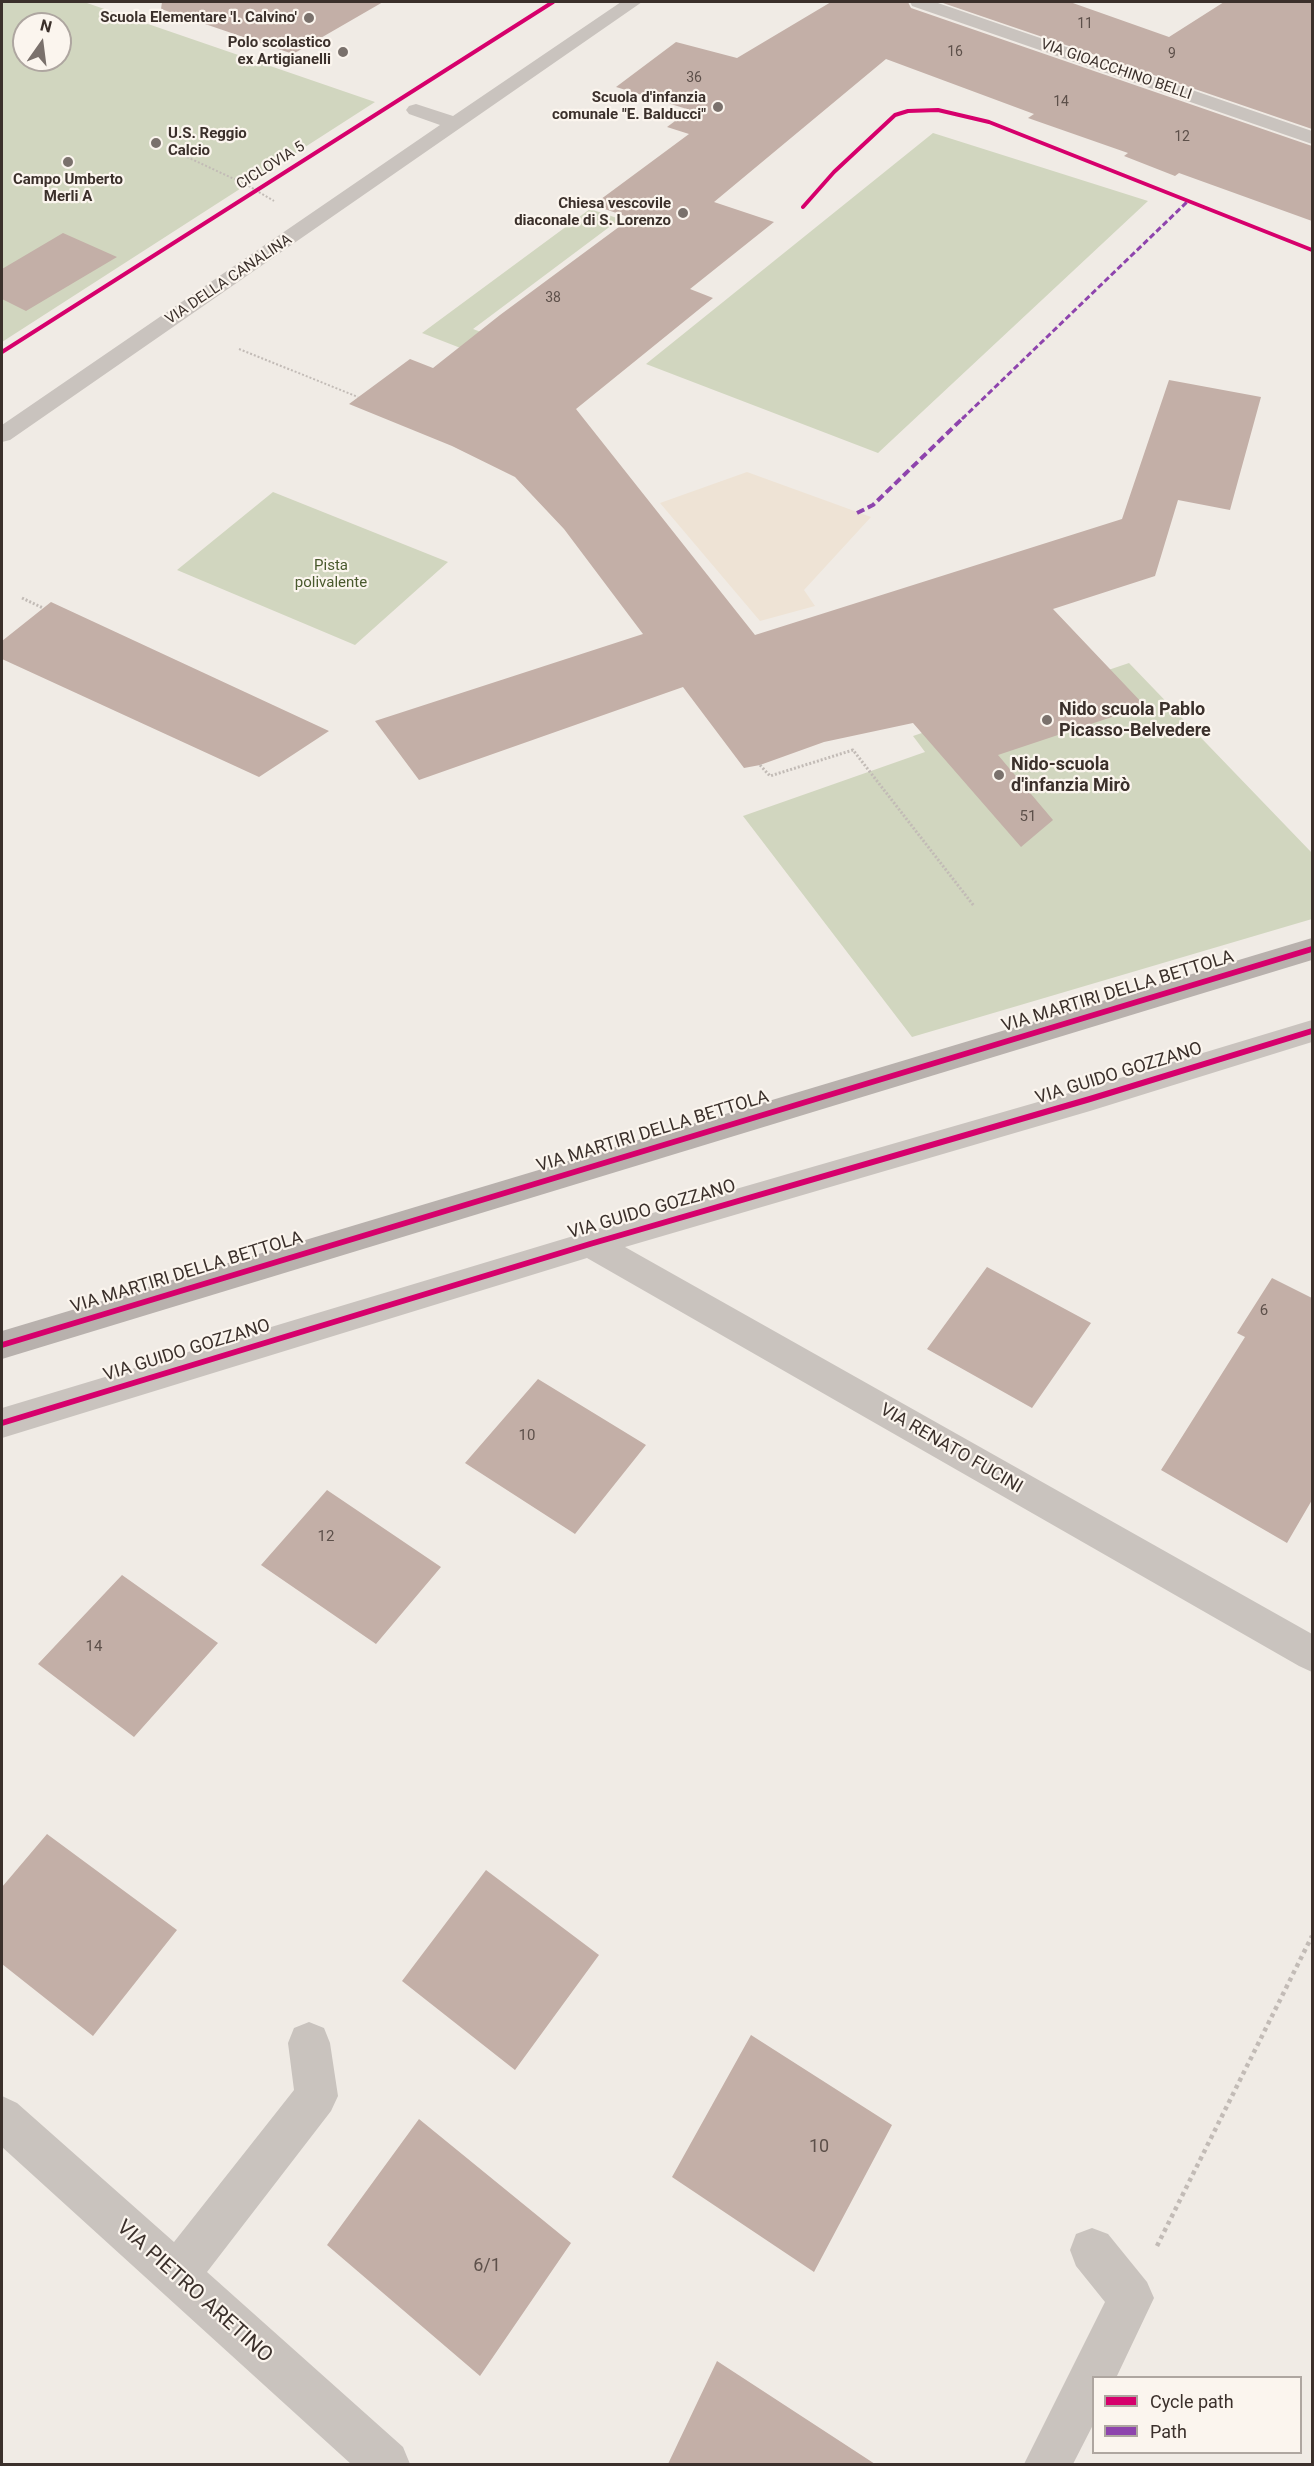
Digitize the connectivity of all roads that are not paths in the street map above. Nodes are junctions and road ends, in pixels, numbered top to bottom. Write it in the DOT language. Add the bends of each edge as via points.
graph roads {
  1 [pos="633,2"];
  2 [pos="920,2"];
  3 [pos="416,110"];
  4 [pos="456,124"];
  5 [pos="1312,138"];
  6 [pos="2,435"];
  7 [pos="1312,949"];
  8 [pos="1312,1031"];
  9 [pos="591,1244"];
  10 [pos="2,1345"];
  11 [pos="2,1423"];
  12 [pos="1312,1654"];
  13 [pos="309,2043"];
  14 [pos="2,2118"];
  15 [pos="1092,2250"];
  16 [pos="176,2276"];
  17 [pos="386,2464"];
  18 [pos="1048,2464"];
  1 -- 4 [label="street, VIA DELLA CANALINA"];
  2 -- 5 [label="street, VIA GIOACCHINO BELLI"];
  3 -- 4 [label="street"];
  4 -- 6 [label="street, VIA DELLA CANALINA"];
  7 -- 10 [label="main road, VIA MARTIRI DELLA BETTOLA"];
  8 -- 9 [label="street, VIA GUIDO GOZZANO"];
  9 -- 11 [label="street, VIA GUIDO GOZZANO"];
  9 -- 12 [label="street, VIA RENATO FUCINI"];
  13 -- 16 [label="street" via="316,2096"];
  14 -- 16 [label="street, VIA PIETRO ARETINO"];
  15 -- 18 [label="street" via="1131,2298"];
  16 -- 17 [label="street, VIA PIETRO ARETINO"];
}
